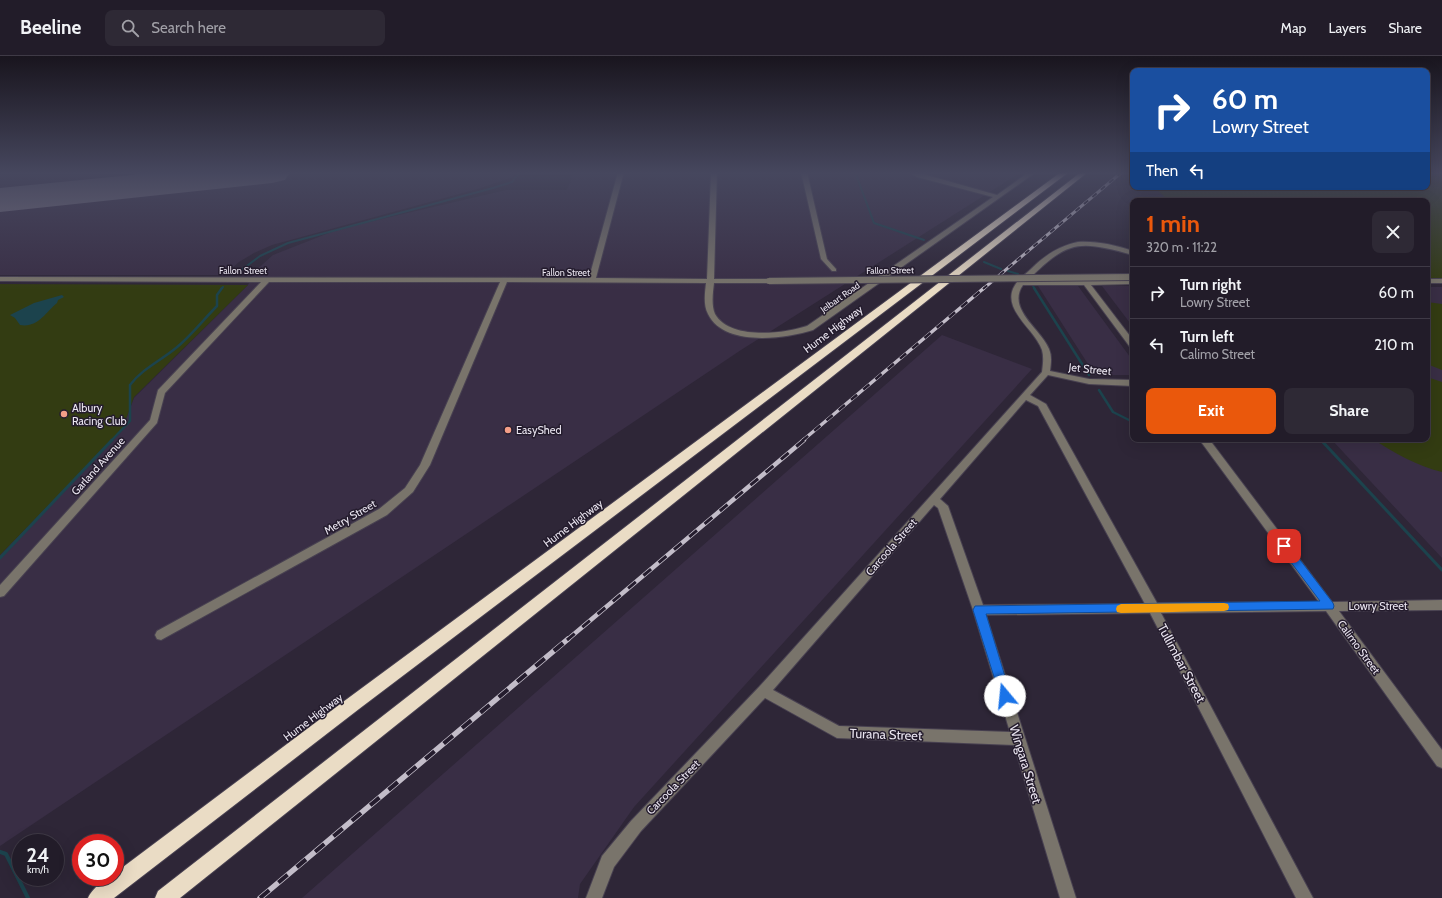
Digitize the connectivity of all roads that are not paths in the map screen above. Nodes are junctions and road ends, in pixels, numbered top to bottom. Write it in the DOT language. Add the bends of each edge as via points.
graph roads {
  1 [pos="611,211"];
  2 [pos="713,211"];
  3 [pos="813,211"];
  4 [pos="978,211"];
  5 [pos="1013,211"];
  6 [pos="1035,211"];
  7 [pos="1130,252"];
  8 [pos="834,270"];
  9 [pos="1130,277"];
  10 [pos="0,279"];
  11 [pos="268,279"];
  12 [pos="1442,280"];
  13 [pos="504,281"];
  14 [pos="592,281"];
  15 [pos="710,281"];
  16 [pos="1430,281"];
  17 [pos="1130,282"];
  18 [pos="1020,283"];
  19 [pos="1086,283"];
  20 [pos="1130,341"];
  21 [pos="1046,372"];
  22 [pos="1130,383"];
  23 [pos="1025,396"];
  24 [pos="1206,442"];
  25 [pos="932,499"];
  26 [pos="0,593"];
  27 [pos="1442,605"];
  28 [pos="1329,606"];
  29 [pos="1154,608"];
  30 [pos="979,610"];
  31 [pos="161,635"];
  32 [pos="764,691"];
  33 [pos="1018,739"];
  34 [pos="1442,759"];
  35 [pos="594,897"];
  36 [pos="98,898"];
  37 [pos="165,898"];
  38 [pos="1068,898"];
  39 [pos="1305,898"];
  1 -- 14 [label="street"];
  2 -- 15 [label="street, Jelbart Road"];
  3 -- 8 [label="street" via="824,258"];
  4 -- 15 [label="street, Jelbart Road" via="802,332 772,336 729,328 711,313"];
  5 -- 36 [label="highway, Hume Highway"];
  6 -- 37 [label="highway"];
  7 -- 18 [label="street" via="1100,245 1083,244 1067,247 1047,259"];
  9 -- 15 [label="street, Fallon Street, bridge"];
  10 -- 11 [label="street, Fallon Street"];
  11 -- 13 [label="street, Fallon Street"];
  11 -- 26 [label="street, Garland Avenue" via="161,392 154,421"];
  12 -- 16 [label="street"];
  13 -- 14 [label="street, Fallon Street"];
  13 -- 31 [label="street, Metry Street" via="425,465 409,490 383,512"];
  14 -- 15 [label="street, Fallon Street"];
  17 -- 19 [label="street"];
  18 -- 19 [label="street"];
  18 -- 21 [label="street" via="1015,298 1017,308 1047,351 1049,362"];
  19 -- 20 [label="street"];
  21 -- 22 [label="street, Jet Street" via="1078,381"];
  21 -- 23 [label="street, Carcoola Street"];
  23 -- 25 [label="street, Carcoola Street"];
  23 -- 29 [label="street, Tullimbar Street" via="1042,404"];
  24 -- 28 [label="street, Calimo Street"];
  25 -- 30 [label="street, Wingara Street" via="943,506"];
  25 -- 32 [label="street, Carcoola Street"];
  27 -- 28 [label="street, Lowry Street"];
  28 -- 29 [label="street, Lowry Street"];
  28 -- 34 [label="street, Calimo Street"];
  29 -- 30 [label="street, Lowry Street"];
  29 -- 39 [label="street, Tullimbar Street"];
  30 -- 33 [label="street, Wingara Street"];
  32 -- 33 [label="street, Turana Street" via="837,732"];
  32 -- 35 [label="street, Carcoola Street" via="636,826 608,862"];
  33 -- 38 [label="street, Wingara Street"];
}
